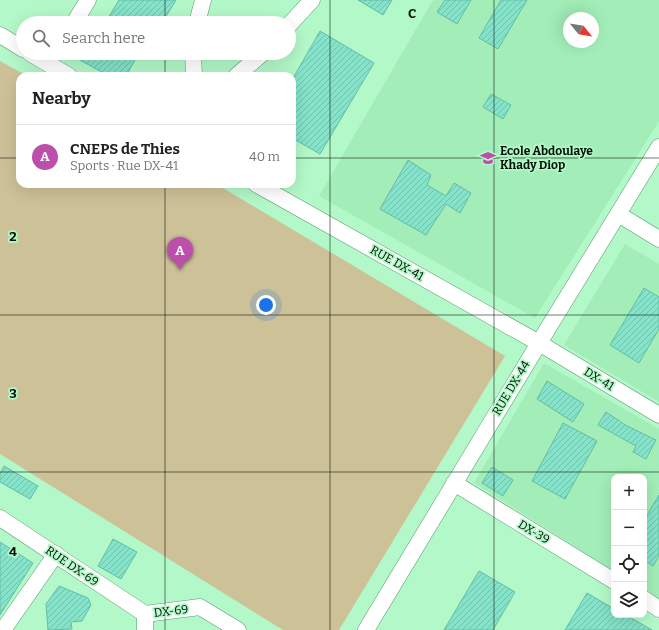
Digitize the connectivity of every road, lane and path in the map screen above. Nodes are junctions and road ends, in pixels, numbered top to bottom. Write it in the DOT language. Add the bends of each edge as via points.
graph roads {
  1 [pos="88,0"];
  2 [pos="203,0"];
  3 [pos="312,0"];
  4 [pos="78,16"];
  5 [pos="199,16"];
  6 [pos="296,17"];
  7 [pos="0,35"];
  8 [pos="16,45"];
  9 [pos="53,60"];
  10 [pos="193,60"];
  11 [pos="255,60"];
  12 [pos="65,72"];
  13 [pos="194,72"];
  14 [pos="241,72"];
  15 [pos="659,147"];
  16 [pos="263,188"];
  17 [pos="618,214"];
  18 [pos="659,238"];
  19 [pos="539,343"];
  20 [pos="659,415"];
  21 [pos="454,483"];
  22 [pos="0,518"];
  23 [pos="56,554"];
  24 [pos="611,579"];
  25 [pos="647,601"];
  26 [pos="659,609"];
  27 [pos="145,614"];
  28 [pos="8,626"];
  29 [pos="145,630"];
  30 [pos="238,630"];
  31 [pos="366,630"];
  1 -- 4 [label="street"];
  2 -- 5 [label="street"];
  3 -- 6 [label="street"];
  7 -- 8 [label="street"];
  9 -- 12 [label="street"];
  10 -- 13 [label="street"];
  11 -- 14 [label="street"];
  15 -- 17 [label="street, RUE DX-44"];
  16 -- 19 [label="street, RUE DX-41"];
  17 -- 18 [label="street"];
  17 -- 19 [label="street, RUE DX-44"];
  19 -- 20 [label="street, DX-41"];
  19 -- 21 [label="street, RUE DX-44"];
  21 -- 24 [label="street, DX-39"];
  21 -- 31 [label="street, RUE DX-44"];
  22 -- 23 [label="street, RUE DX-69 / DX-69"];
  23 -- 27 [label="street, RUE DX-69 / DX-69"];
  23 -- 28 [label="street"];
  25 -- 26 [label="street"];
  27 -- 29 [label="street"];
  27 -- 30 [label="street, DX-69" via="200,607"];
}
